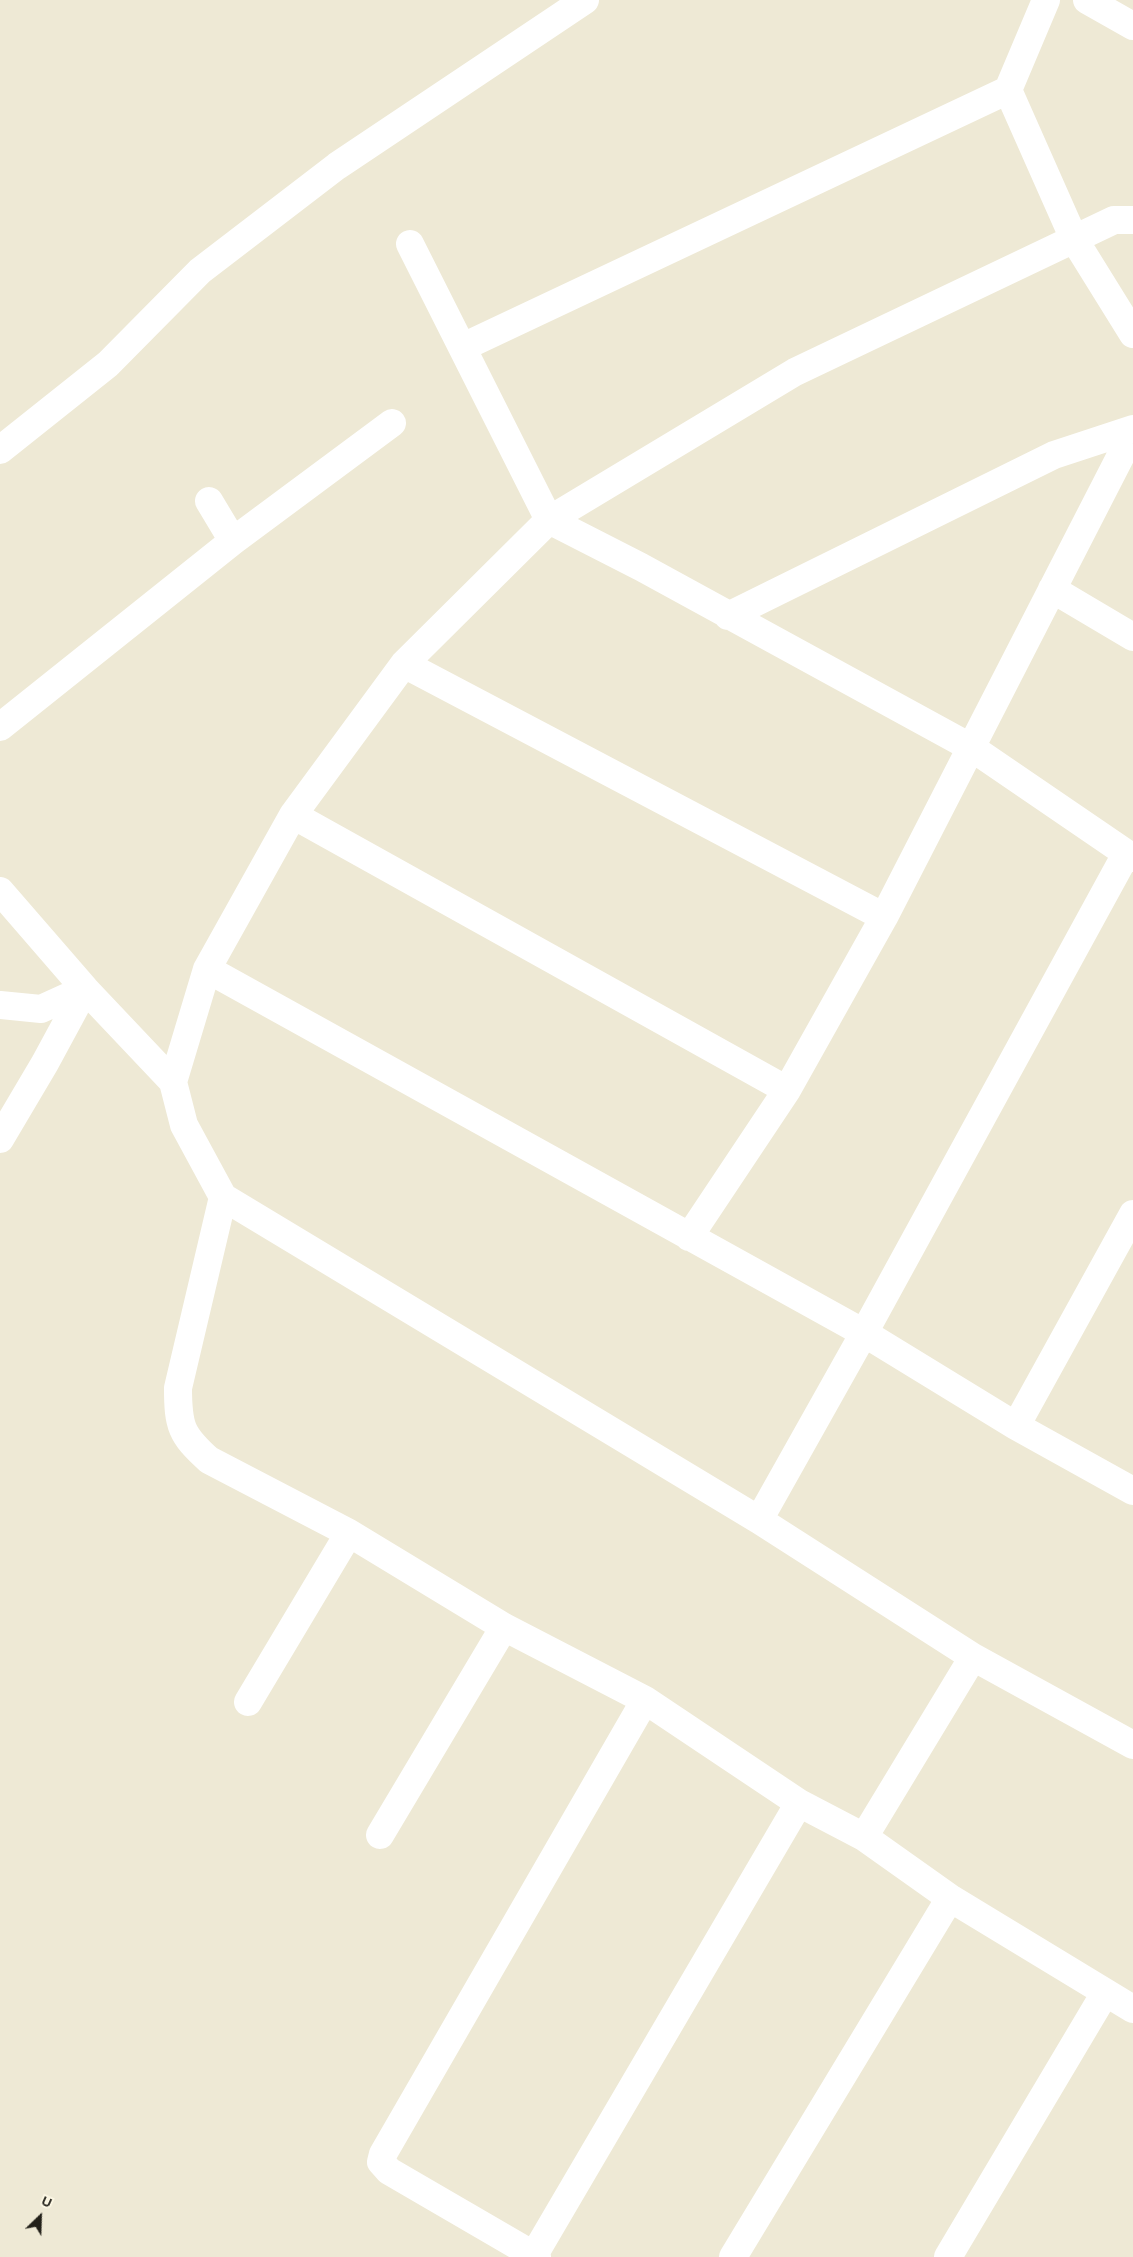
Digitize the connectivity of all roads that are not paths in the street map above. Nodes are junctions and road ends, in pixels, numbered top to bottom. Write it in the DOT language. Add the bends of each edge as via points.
graph roads {
  1 [pos="585,0"];
  2 [pos="1046,0"];
  3 [pos="1087,0"];
  4 [pos="1133,26"];
  5 [pos="1008,90"];
  6 [pos="1133,220"];
  7 [pos="1074,240"];
  8 [pos="410,244"];
  9 [pos="1133,334"];
  10 [pos="463,347"];
  11 [pos="392,423"];
  12 [pos="1133,430"];
  13 [pos="0,450"];
  14 [pos="209,501"];
  15 [pos="550,520"];
  16 [pos="233,541"];
  17 [pos="1052,589"];
  18 [pos="728,616"];
  19 [pos="1133,637"];
  20 [pos="404,664"];
  21 [pos="0,727"];
  22 [pos="972,748"];
  23 [pos="293,815"];
  24 [pos="1130,856"];
  25 [pos="0,891"];
  26 [pos="884,918"];
  27 [pos="207,969"];
  28 [pos="85,989"];
  29 [pos="0,1005"];
  30 [pos="174,1082"];
  31 [pos="787,1090"];
  32 [pos="0,1139"];
  33 [pos="223,1197"];
  34 [pos="1133,1214"];
  35 [pos="689,1237"];
  36 [pos="864,1333"];
  37 [pos="1016,1426"];
  38 [pos="1133,1491"];
  39 [pos="759,1520"];
  40 [pos="349,1533"];
  41 [pos="504,1627"];
  42 [pos="974,1656"];
  43 [pos="645,1700"];
  44 [pos="248,1702"];
  45 [pos="1133,1745"];
  46 [pos="799,1803"];
  47 [pos="380,1835"];
  48 [pos="864,1837"];
  49 [pos="950,1898"];
  50 [pos="1105,1993"];
  51 [pos="1133,2009"];
  52 [pos="535,2256"];
  53 [pos="733,2257"];
  54 [pos="948,2257"];
  1 -- 13 [label="street" via="337,166 200,271 108,364"];
  2 -- 5 [label="street"];
  3 -- 4 [label="street"];
  5 -- 7 [label="street"];
  5 -- 10 [label="street"];
  6 -- 7 [label="street" via="1114,220"];
  7 -- 9 [label="street"];
  7 -- 15 [label="street" via="796,372"];
  8 -- 10 [label="street"];
  10 -- 15 [label="street"];
  11 -- 16 [label="street"];
  12 -- 17 [label="street"];
  12 -- 18 [label="street" via="1054,455"];
  14 -- 16 [label="street"];
  15 -- 18 [label="street"];
  15 -- 20 [label="street"];
  16 -- 21 [label="street"];
  17 -- 19 [label="street"];
  17 -- 22 [label="street"];
  18 -- 22 [label="street"];
  20 -- 23 [label="street"];
  20 -- 26 [label="street"];
  22 -- 24 [label="street"];
  22 -- 26 [label="street"];
  23 -- 27 [label="street"];
  23 -- 31 [label="street"];
  24 -- 36 [label="street"];
  25 -- 28 [label="street"];
  26 -- 31 [label="street"];
  27 -- 30 [label="street"];
  27 -- 35 [label="street"];
  28 -- 29 [label="street" via="41,1008"];
  28 -- 30 [label="street"];
  28 -- 32 [label="street"];
  30 -- 33 [label="street" via="184,1125"];
  31 -- 35 [label="street"];
  33 -- 39 [label="street"];
  33 -- 40 [label="street" via="178,1388 178,1418 190,1443 208,1460"];
  34 -- 37 [label="street"];
  35 -- 36 [label="street"];
  36 -- 37 [label="street"];
  36 -- 39 [label="street"];
  37 -- 38 [label="street"];
  39 -- 42 [label="street"];
  40 -- 41 [label="street"];
  40 -- 44 [label="street"];
  41 -- 43 [label="street"];
  41 -- 47 [label="street"];
  42 -- 45 [label="street"];
  42 -- 48 [label="street"];
  43 -- 46 [label="street"];
  43 -- 52 [label="street" via="381,2162 389,2172"];
  46 -- 48 [label="street"];
  46 -- 52 [label="street"];
  48 -- 49 [label="street"];
  49 -- 50 [label="street"];
  49 -- 53 [label="street"];
  50 -- 51 [label="street"];
  50 -- 54 [label="street"];
}
